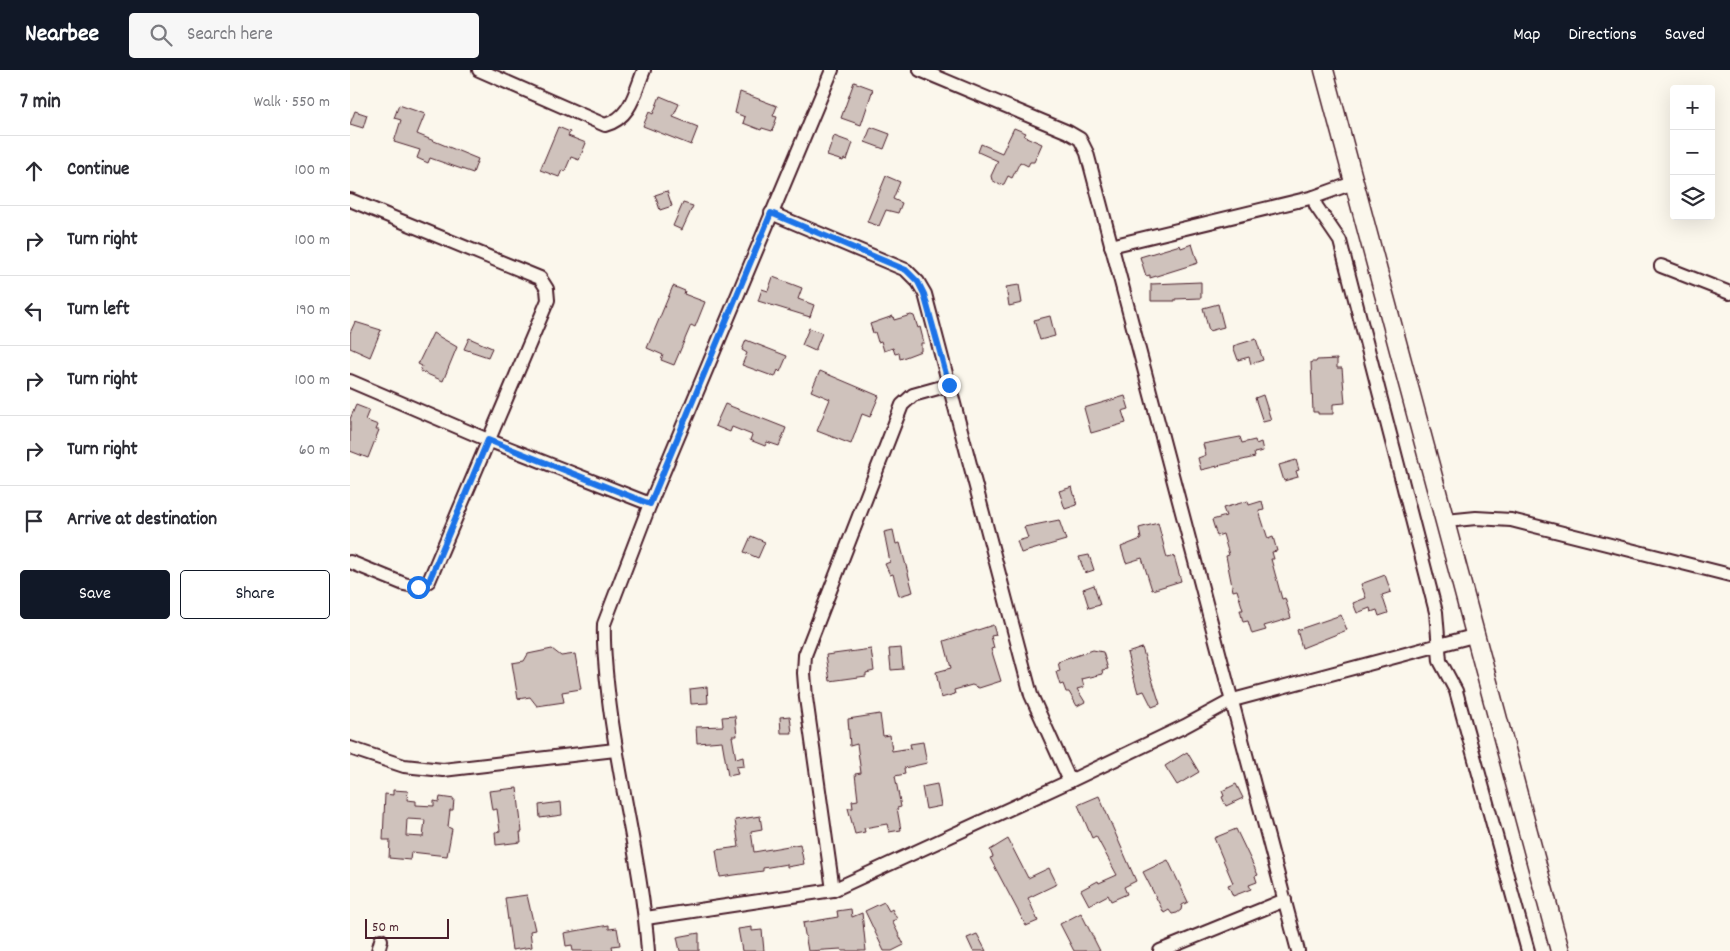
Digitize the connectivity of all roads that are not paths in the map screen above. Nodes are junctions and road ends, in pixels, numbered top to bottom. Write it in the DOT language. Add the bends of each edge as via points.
graph roads {
  1 [pos="478,70"];
  2 [pos="644,70"];
  3 [pos="832,70"];
  4 [pos="920,70"];
  5 [pos="1324,70"];
  6 [pos="1353,183"];
  7 [pos="1314,197"];
  8 [pos="350,200"];
  9 [pos="771,213"];
  10 [pos="1110,246"];
  11 [pos="1661,266"];
  12 [pos="1730,293"];
  13 [pos="350,381"];
  14 [pos="949,385"];
  15 [pos="488,440"];
  16 [pos="650,504"];
  17 [pos="1446,521"];
  18 [pos="350,562"];
  19 [pos="1730,575"];
  20 [pos="1476,635"];
  21 [pos="1438,645"];
  22 [pos="1233,700"];
  23 [pos="350,748"];
  24 [pos="615,750"];
  25 [pos="1070,781"];
  26 [pos="833,890"];
  27 [pos="1285,900"];
  28 [pos="646,918"];
  29 [pos="648,951"];
  30 [pos="1160,951"];
  31 [pos="1298,951"];
  32 [pos="1528,951"];
  33 [pos="1560,951"];
  1 -- 2 [label="street" via="606,124 616,122 626,114"];
  3 -- 9 [label="street"];
  4 -- 10 [label="street" via="1080,139 1087,153"];
  5 -- 6 [label="street"];
  6 -- 7 [label="street"];
  6 -- 17 [label="street"];
  7 -- 10 [label="street"];
  7 -- 21 [label="street" via="1316,206 1340,241 1436,612"];
  8 -- 15 [label="street" via="540,278 547,289 548,300"];
  9 -- 14 [label="street" via="906,270 924,294"];
  9 -- 16 [label="street"];
  10 -- 22 [label="street"];
  11 -- 12 [label="street"];
  13 -- 15 [label="street"];
  14 -- 25 [label="street" via="1031,695"];
  14 -- 26 [label="street" via="913,394 902,405 805,655 806,698"];
  15 -- 16 [label="street"];
  15 -- 18 [label="street" via="429,581 418,587 404,584"];
  16 -- 24 [label="street" via="604,624 603,645"];
  17 -- 19 [label="street" via="1476,518 1511,520"];
  17 -- 20 [label="street"];
  20 -- 21 [label="street"];
  20 -- 33 [label="street"];
  21 -- 22 [label="street"];
  21 -- 32 [label="street" via="1443,669 1456,691"];
  22 -- 25 [label="street"];
  22 -- 27 [label="street"];
  23 -- 24 [label="street" via="404,766 443,770"];
  24 -- 28 [label="street"];
  25 -- 26 [label="street"];
  26 -- 28 [label="street"];
  27 -- 30 [label="street"];
  27 -- 31 [label="street"];
  28 -- 29 [label="street"];
}
